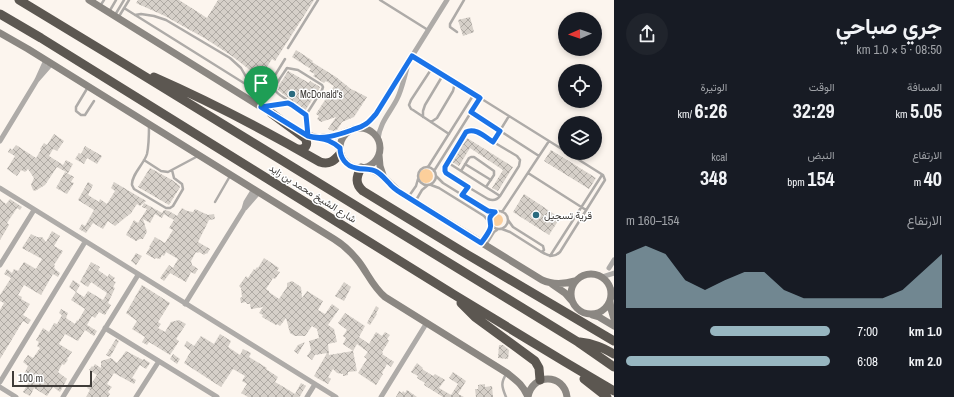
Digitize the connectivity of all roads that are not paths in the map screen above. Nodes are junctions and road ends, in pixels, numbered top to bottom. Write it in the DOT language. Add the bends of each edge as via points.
graph roads {
  1 [pos="18,0"];
  2 [pos="89,0"];
  3 [pos="116,0"];
  4 [pos="124,0"];
  5 [pos="129,0"];
  6 [pos="318,0"];
  7 [pos="380,0"];
  8 [pos="464,0"];
  9 [pos="446,1"];
  10 [pos="102,3"];
  11 [pos="124,8"];
  12 [pos="0,14"];
  13 [pos="114,15"];
  14 [pos="135,15"];
  15 [pos="428,30"];
  16 [pos="457,32"];
  17 [pos="0,33"];
  18 [pos="288,48"];
  19 [pos="412,56"];
  20 [pos="286,60"];
  21 [pos="48,62"];
  22 [pos="123,63"];
  23 [pos="432,68"];
  24 [pos="443,75"];
  25 [pos="454,82"];
  26 [pos="88,87"];
  27 [pos="252,88"];
  28 [pos="474,94"];
  29 [pos="263,95"];
  30 [pos="480,98"];
  31 [pos="94,101"];
  32 [pos="285,103"];
  33 [pos="259,106"];
  34 [pos="471,112"];
  35 [pos="271,113"];
  36 [pos="306,115"];
  37 [pos="509,116"];
  38 [pos="423,117"];
  39 [pos="430,122"];
  40 [pos="149,124"];
  41 [pos="359,128"];
  42 [pos="349,131"];
  43 [pos="500,131"];
  44 [pos="449,134"];
  45 [pos="308,136"];
  46 [pos="319,138"];
  47 [pos="378,139"];
  48 [pos="0,141"];
  49 [pos="548,141"];
  50 [pos="493,142"];
  51 [pos="558,147"];
  52 [pos="298,149"];
  53 [pos="340,151"];
  54 [pos="379,154"];
  55 [pos="200,155"];
  56 [pos="539,156"];
  57 [pos="144,160"];
  58 [pos="579,160"];
  59 [pos="447,162"];
  60 [pos="465,164"];
  61 [pos="428,167"];
  62 [pos="362,168"];
  63 [pos="172,170"];
  64 [pos="434,171"];
  65 [pos="461,171"];
  66 [pos="528,173"];
  67 [pos="230,174"];
  68 [pos="602,174"];
  69 [pos="436,176"];
  70 [pos="384,178"];
  71 [pos="418,179"];
  72 [pos="491,180"];
  73 [pos="429,185"];
  74 [pos="468,187"];
  75 [pos="486,187"];
  76 [pos="0,188"];
  77 [pos="256,191"];
  78 [pos="462,195"];
  79 [pos="500,196"];
  80 [pos="408,198"];
  81 [pos="215,202"];
  82 [pos="415,202"];
  83 [pos="582,207"];
  84 [pos="34,210"];
  85 [pos="586,210"];
  86 [pos="495,212"];
  87 [pos="502,212"];
  88 [pos="508,220"];
  89 [pos="490,224"];
  90 [pos="502,229"];
  91 [pos="497,230"];
  92 [pos="85,242"];
  93 [pos="483,244"];
  94 [pos="540,251"];
  95 [pos="550,256"];
  96 [pos="614,260"];
  97 [pos="0,264"];
  98 [pos="609,268"];
  99 [pos="614,273"];
  100 [pos="138,275"];
  101 [pos="602,277"];
  102 [pos="575,281"];
  103 [pos="552,284"];
  104 [pos="454,294"];
  105 [pos="612,295"];
  106 [pos="571,300"];
  107 [pos="185,304"];
  108 [pos="590,314"];
  109 [pos="614,319"];
  110 [pos="426,324"];
  111 [pos="614,326"];
  112 [pos="105,328"];
  113 [pos="614,341"];
  114 [pos="578,342"];
  115 [pos="614,354"];
  116 [pos="158,361"];
  117 [pos="565,362"];
  118 [pos="614,367"];
  119 [pos="508,374"];
  120 [pos="538,381"];
  121 [pos="0,382"];
  122 [pos="315,384"];
  123 [pos="0,387"];
  124 [pos="614,391"];
  125 [pos="16,397"];
  126 [pos="63,397"];
  127 [pos="136,397"];
  128 [pos="216,397"];
  129 [pos="307,397"];
  130 [pos="336,397"];
  131 [pos="381,397"];
  132 [pos="506,397"];
  133 [pos="528,397"];
  134 [pos="567,397"];
  135 [pos="607,397"];
  1 -- 22 [label="highway, شارع الشيخ محمد بن زايد"];
  2 -- 10 [label="street"];
  3 -- 13 [label="lane"];
  4 -- 13 [label="lane"];
  5 -- 11 [label="lane"];
  6 -- 18 [label="lane"];
  7 -- 15 [label="lane"];
  8 -- 16 [label="lane" via="450,24"];
  9 -- 15 [label="street"];
  10 -- 13 [label="street"];
  11 -- 13 [label="lane"];
  11 -- 14 [label="lane"];
  12 -- 104 [label="highway, شارع الشيخ محمد بن زايد"];
  13 -- 33 [label="street"];
  14 -- 27 [label="lane"];
  14 -- 27 [label="lane" via="154,16 166,20 230,58 246,75"];
  15 -- 19 [label="street"];
  17 -- 21 [label="street"];
  19 -- 23 [label="lane"];
  19 -- 41 [label="street" via="376,114"];
  19 -- 47 [label="street" via="400,92 382,123"];
  20 -- 29 [label="lane"];
  21 -- 26 [label="street"];
  21 -- 48 [label="street"];
  22 -- 52 [label="highway" via="227,111"];
  22 -- 114 [label="highway, شارع الشيخ محمد بن زايد"];
  23 -- 24 [label="lane"];
  23 -- 38 [label="lane" via="409,105"];
  24 -- 25 [label="lane"];
  24 -- 38 [label="lane" via="423,108"];
  25 -- 28 [label="lane"];
  25 -- 39 [label="lane" via="453,91 437,118"];
  26 -- 31 [label="lane" via="76,111 85,115"];
  26 -- 40 [label="street"];
  27 -- 29 [label="lane"];
  28 -- 30 [label="lane"];
  28 -- 44 [label="lane"];
  29 -- 33 [label="lane"];
  30 -- 34 [label="lane"];
  30 -- 37 [label="lane"];
  32 -- 33 [label="lane"];
  32 -- 36 [label="lane"];
  32 -- 36 [label="lane" via="286,100 276,92 275,87 287,68 297,69 323,87"];
  33 -- 35 [label="street"];
  34 -- 43 [label="lane"];
  34 -- 64 [label="lane"];
  35 -- 45 [label="street"];
  35 -- 52 [label="highway" via="305,138 307,145 301,150"];
  36 -- 45 [label="lane"];
  37 -- 43 [label="lane"];
  37 -- 49 [label="lane"];
  38 -- 39 [label="lane"];
  39 -- 44 [label="lane"];
  40 -- 55 [label="street"];
  40 -- 57 [label="lane" via="148,147"];
  41 -- 42 [label="street"];
  41 -- 47 [label="street" via="365,128"];
  42 -- 46 [label="street"];
  42 -- 53 [label="street" via="342,138"];
  43 -- 50 [label="lane"];
  43 -- 56 [label="lane"];
  44 -- 61 [label="lane"];
  45 -- 46 [label="street"];
  46 -- 53 [label="street" via="330,141"];
  47 -- 54 [label="street"];
  49 -- 51 [label="lane"];
  49 -- 56 [label="lane"];
  50 -- 59 [label="lane" via="470,130 466,132"];
  50 -- 79 [label="lane" via="520,160 519,166"];
  52 -- 53 [label="highway" via="324,163 336,160"];
  53 -- 62 [label="street" via="346,163"];
  54 -- 62 [label="street" via="373,163"];
  54 -- 70 [label="street"];
  55 -- 63 [label="lane"];
  55 -- 67 [label="street"];
  56 -- 66 [label="lane"];
  57 -- 63 [label="lane" via="163,172"];
  57 -- 63 [label="lane" via="131,181 132,185 134,189 167,208 173,206 183,189 182,184 174,178"];
  58 -- 68 [label="lane"];
  59 -- 65 [label="lane"];
  59 -- 74 [label="lane" via="446,173"];
  60 -- 65 [label="lane"];
  60 -- 72 [label="lane"];
  60 -- 72 [label="lane" via="469,158 474,157 494,171"];
  61 -- 64 [label="lane"];
  61 -- 71 [label="lane" via="421,169"];
  62 -- 70 [label="street" via="375,171"];
  62 -- 113 [label="highway" via="357,179 363,191"];
  64 -- 69 [label="lane"];
  65 -- 75 [label="lane"];
  66 -- 83 [label="lane"];
  66 -- 87 [label="lane"];
  67 -- 77 [label="street"];
  67 -- 81 [label="lane"];
  68 -- 83 [label="lane"];
  68 -- 85 [label="lane" via="604,182"];
  69 -- 73 [label="lane"];
  69 -- 78 [label="lane"];
  70 -- 80 [label="street"];
  71 -- 73 [label="lane" via="423,185"];
  71 -- 80 [label="lane"];
  72 -- 75 [label="lane"];
  73 -- 82 [label="lane" via="422,190"];
  73 -- 89 [label="lane" via="439,188 484,216"];
  74 -- 78 [label="lane"];
  74 -- 79 [label="lane" via="491,200 496,200"];
  75 -- 79 [label="lane"];
  76 -- 84 [label="street"];
  77 -- 107 [label="street" via="246,202"];
  77 -- 110 [label="street" via="340,243 356,258 381,294"];
  78 -- 86 [label="lane" via="488,211"];
  80 -- 82 [label="street"];
  82 -- 93 [label="street"];
  83 -- 85 [label="lane"];
  83 -- 95 [label="lane"];
  84 -- 92 [label="street"];
  84 -- 97 [label="street"];
  85 -- 95 [label="lane" via="560,252 556,256"];
  86 -- 87 [label="lane"];
  86 -- 89 [label="lane" via="490,218"];
  87 -- 88 [label="lane"];
  88 -- 90 [label="lane"];
  88 -- 94 [label="lane" via="513,227 543,246 544,250"];
  89 -- 91 [label="lane"];
  89 -- 93 [label="lane"];
  90 -- 91 [label="lane"];
  90 -- 94 [label="lane"];
  91 -- 93 [label="lane"];
  92 -- 100 [label="street"];
  92 -- 121 [label="street"];
  93 -- 103 [label="street"];
  94 -- 95 [label="lane"];
  96 -- 98 [label="street"];
  99 -- 101 [label="street"];
  100 -- 107 [label="street"];
  100 -- 112 [label="street"];
  101 -- 102 [label="street" via="588,274"];
  101 -- 105 [label="street"];
  102 -- 103 [label="street"];
  102 -- 106 [label="street" via="570,293"];
  103 -- 106 [label="street"];
  104 -- 117 [label="highway, شارع الشيخ محمد بن زايد"];
  104 -- 120 [label="highway" via="475,317 535,361 539,368"];
  105 -- 108 [label="street" via="602,311"];
  105 -- 109 [label="street" via="610,309"];
  106 -- 108 [label="street" via="578,310"];
  107 -- 122 [label="street"];
  108 -- 111 [label="street"];
  110 -- 119 [label="street"];
  110 -- 131 [label="street"];
  112 -- 116 [label="street"];
  112 -- 126 [label="street"];
  114 -- 115 [label="highway" via="599,346"];
  114 -- 118 [label="highway, شارع الشيخ محمد بن زايد"];
  116 -- 127 [label="street"];
  116 -- 128 [label="street"];
  117 -- 124 [label="highway, شارع الشيخ محمد بن زايد"];
  117 -- 135 [label="highway"];
  119 -- 120 [label="street" via="524,382"];
  119 -- 132 [label="lane" via="503,378 502,384"];
  119 -- 133 [label="street" via="523,387"];
  120 -- 133 [label="street"];
  120 -- 134 [label="street" via="557,381 565,390"];
  122 -- 129 [label="street"];
  122 -- 130 [label="street"];
  123 -- 125 [label="street"];
}
